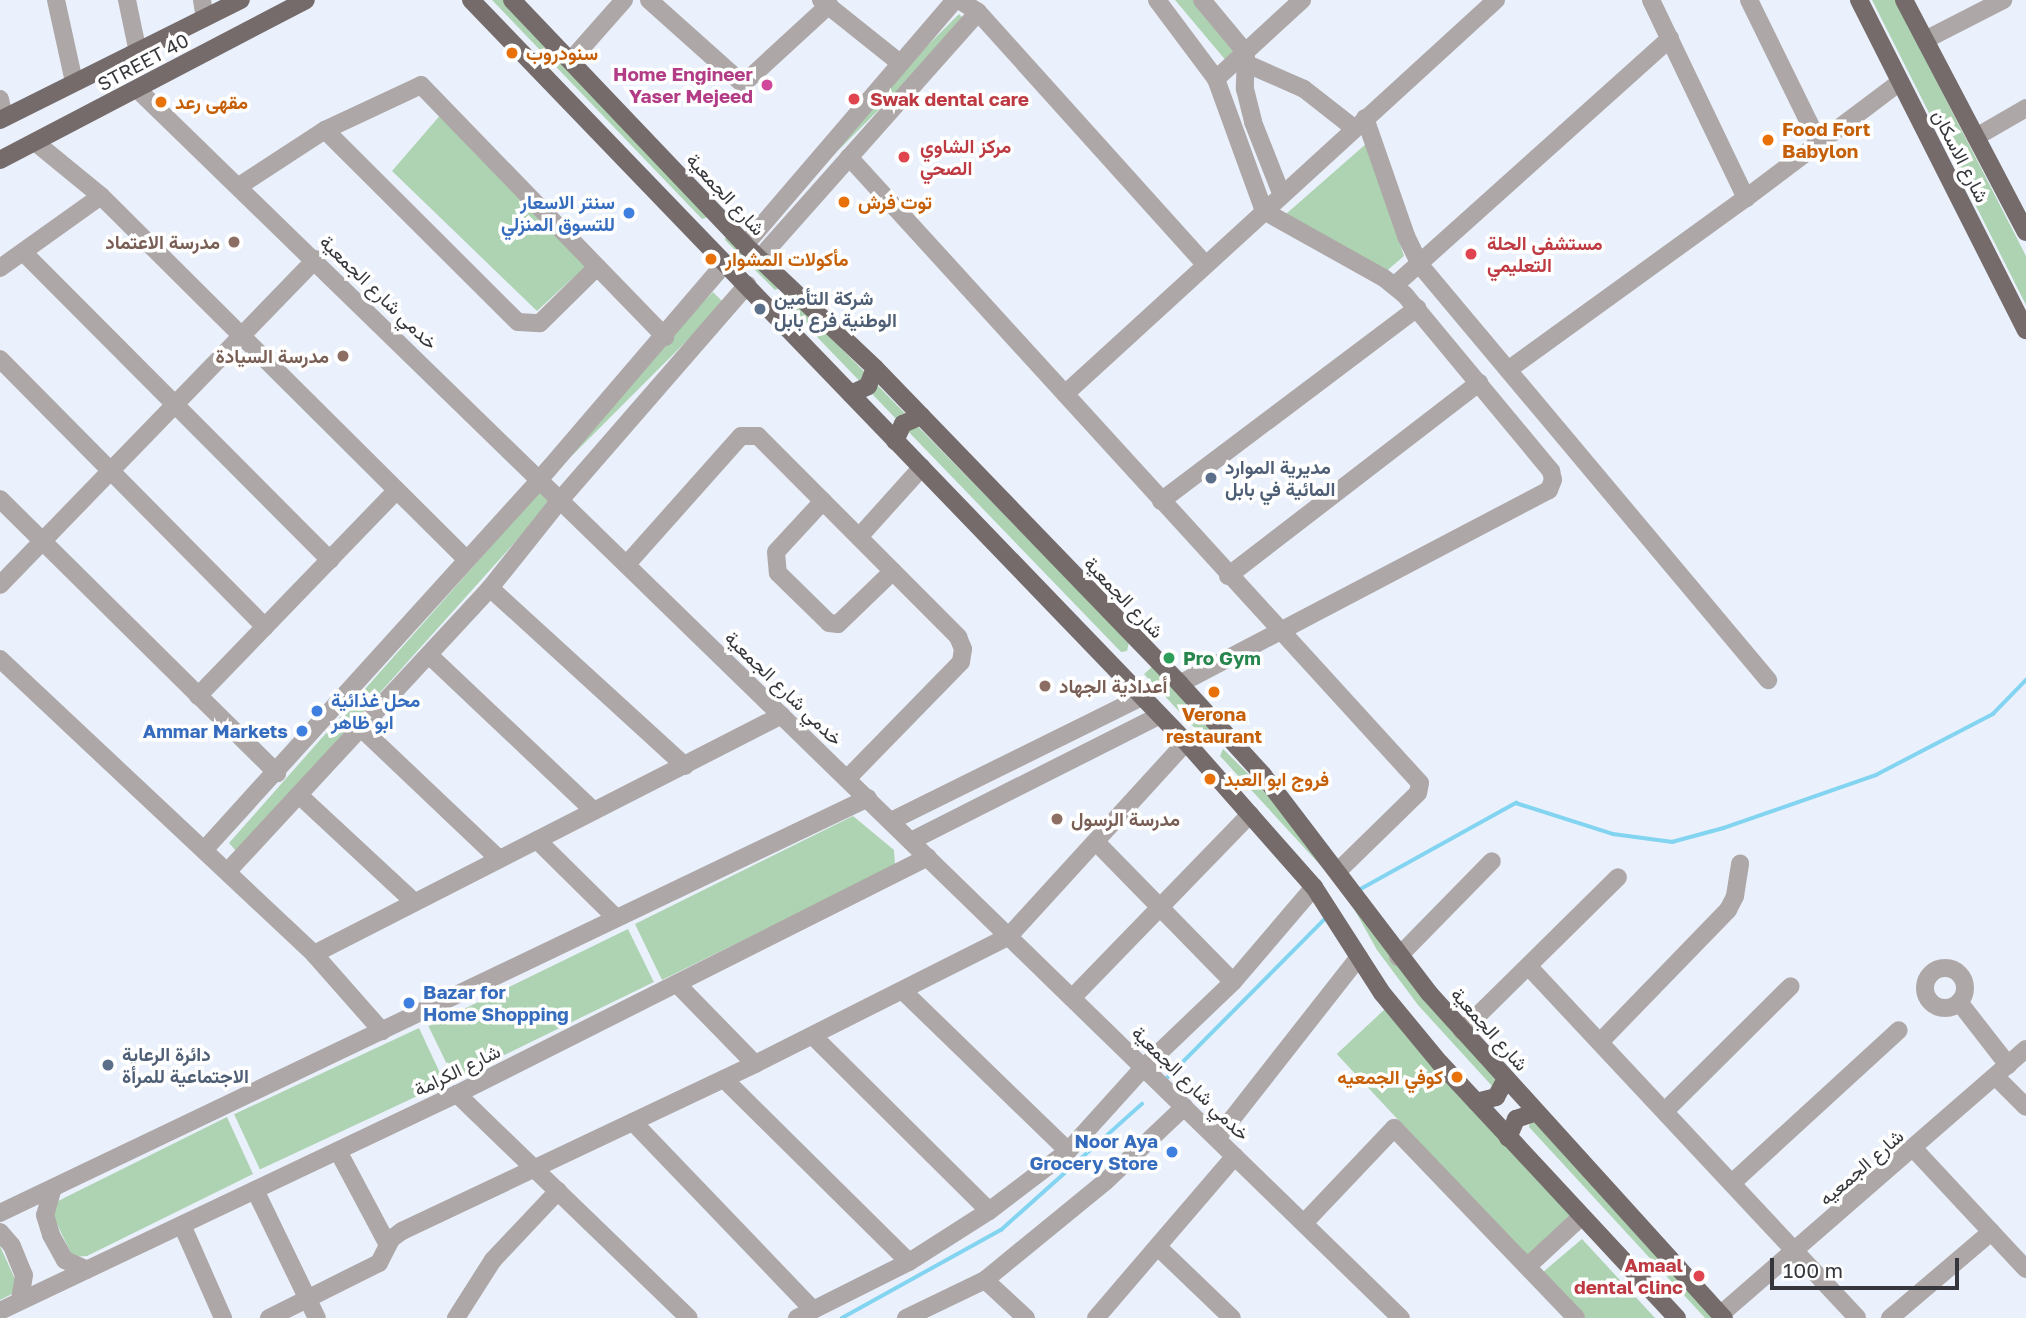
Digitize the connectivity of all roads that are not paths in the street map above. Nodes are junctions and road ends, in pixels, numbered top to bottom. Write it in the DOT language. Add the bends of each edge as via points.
graph roads {
  1 [pos="56,0"];
  2 [pos="127,0"];
  3 [pos="241,0"];
  4 [pos="306,0"];
  5 [pos="471,0"];
  6 [pos="512,0"];
  7 [pos="624,0"];
  8 [pos="649,0"];
  9 [pos="957,0"];
  10 [pos="1157,0"];
  11 [pos="1202,0"];
  12 [pos="1302,0"];
  13 [pos="1496,0"];
  14 [pos="1651,0"];
  15 [pos="1749,0"];
  16 [pos="1859,0"];
  17 [pos="1904,0"];
  18 [pos="2003,0"];
  19 [pos="825,2"];
  20 [pos="204,9"];
  21 [pos="978,12"];
  22 [pos="1670,38"];
  23 [pos="1925,40"];
  24 [pos="137,48"];
  25 [pos="1246,58"];
  26 [pos="570,60"];
  27 [pos="900,63"];
  28 [pos="1216,79"];
  29 [pos="74,82"];
  30 [pos="1900,82"];
  31 [pos="137,89"];
  32 [pos="0,99"];
  33 [pos="2026,108"];
  34 [pos="2,119"];
  35 [pos="1359,123"];
  36 [pos="325,130"];
  37 [pos="1976,137"];
  38 [pos="35,142"];
  39 [pos="1819,143"];
  40 [pos="849,157"];
  41 [pos="0,160"];
  42 [pos="239,186"];
  43 [pos="1281,194"];
  44 [pos="101,197"];
  45 [pos="1746,198"];
  46 [pos="1264,211"];
  47 [pos="2026,232"];
  48 [pos="745,245"];
  49 [pos="23,252"];
  50 [pos="316,259"];
  51 [pos="759,259"];
  52 [pos="725,263"];
  53 [pos="1205,264"];
  54 [pos="1420,264"];
  55 [pos="597,267"];
  56 [pos="0,268"];
  57 [pos="780,279"];
  58 [pos="747,285"];
  59 [pos="1394,286"];
  60 [pos="797,295"];
  61 [pos="762,302"];
  62 [pos="1417,308"];
  63 [pos="779,318"];
  64 [pos="2026,330"];
  65 [pos="239,337"];
  66 [pos="665,337"];
  67 [pos="0,359"];
  68 [pos="875,369"];
  69 [pos="1508,370"];
  70 [pos="1479,383"];
  71 [pos="851,394"];
  72 [pos="1065,394"];
  73 [pos="175,407"];
  74 [pos="921,416"];
  75 [pos="895,441"];
  76 [pos="922,467"];
  77 [pos="112,473"];
  78 [pos="540,479"];
  79 [pos="396,491"];
  80 [pos="0,499"];
  81 [pos="561,499"];
  82 [pos="823,501"];
  83 [pos="1161,501"];
  84 [pos="859,537"];
  85 [pos="44,544"];
  86 [pos="466,559"];
  87 [pos="330,560"];
  88 [pos="627,564"];
  89 [pos="893,571"];
  90 [pos="1228,576"];
  91 [pos="0,585"];
  92 [pos="490,588"];
  93 [pos="265,627"];
  94 [pos="1278,631"];
  95 [pos="429,655"];
  96 [pos="0,659"];
  97 [pos="1768,680"];
  98 [pos="1180,684"];
  99 [pos="198,696"];
  100 [pos="1144,696"];
  101 [pos="1126,704"];
  102 [pos="782,715"];
  103 [pos="1160,715"];
  104 [pos="1138,725"];
  105 [pos="362,729"];
  106 [pos="1186,742"];
  107 [pos="685,766"];
  108 [pos="277,774"];
  109 [pos="848,779"];
  110 [pos="300,796"];
  111 [pos="868,798"];
  112 [pos="594,811"];
  113 [pos="1250,814"];
  114 [pos="891,821"];
  115 [pos="537,840"];
  116 [pos="911,841"];
  117 [pos="1097,844"];
  118 [pos="205,849"];
  119 [pos="928,857"];
  120 [pos="499,859"];
  121 [pos="1492,861"];
  122 [pos="1740,863"];
  123 [pos="1339,870"];
  124 [pos="228,872"];
  125 [pos="1618,877"];
  126 [pos="1314,887"];
  127 [pos="414,901"];
  128 [pos="1161,908"];
  129 [pos="615,918"];
  130 [pos="1009,936"];
  131 [pos="314,954"];
  132 [pos="1359,957"];
  133 [pos="1398,957"];
  134 [pos="1529,967"];
  135 [pos="1233,982"];
  136 [pos="678,985"];
  137 [pos="1791,986"];
  138 [pos="903,991"];
  139 [pos="1072,998"];
  140 [pos="1959,1002"];
  141 [pos="1899,1030"];
  142 [pos="382,1031"];
  143 [pos="1462,1031"];
  144 [pos="813,1035"];
  145 [pos="1600,1042"];
  146 [pos="2026,1049"];
  147 [pos="755,1064"];
  148 [pos="1144,1068"];
  149 [pos="2002,1071"];
  150 [pos="724,1079"];
  151 [pos="1506,1079"];
  152 [pos="457,1094"];
  153 [pos="1476,1102"];
  154 [pos="1184,1107"];
  155 [pos="2026,1107"];
  156 [pos="1665,1111"];
  157 [pos="1536,1112"];
  158 [pos="633,1122"];
  159 [pos="1217,1138"];
  160 [pos="1508,1138"];
  161 [pos="1914,1149"];
  162 [pos="338,1151"];
  163 [pos="1068,1151"];
  164 [pos="1234,1156"];
  165 [pos="535,1169"];
  166 [pos="1732,1183"];
  167 [pos="255,1190"];
  168 [pos="52,1191"];
  169 [pos="558,1191"];
  170 [pos="989,1211"];
  171 [pos="0,1213"];
  172 [pos="1581,1217"];
  173 [pos="1304,1223"];
  174 [pos="182,1225"];
  175 [pos="0,1232"];
  176 [pos="1991,1232"];
  177 [pos="388,1245"];
  178 [pos="1159,1248"];
  179 [pos="1796,1252"];
  180 [pos="909,1262"];
  181 [pos="1528,1266"];
  182 [pos="2026,1269"];
  183 [pos="86,1270"];
  184 [pos="985,1280"];
  185 [pos="307,1298"];
  186 [pos="20,1301"];
  187 [pos="3,1313"];
  188 [pos="805,1314"];
  189 [pos="1723,1316"];
  190 [pos="1230,1317"];
  191 [pos="223,1318"];
  192 [pos="269,1318"];
  193 [pos="317,1318"];
  194 [pos="456,1318"];
  195 [pos="689,1318"];
  196 [pos="906,1318"];
  197 [pos="1026,1318"];
  198 [pos="1096,1318"];
  199 [pos="1401,1318"];
  200 [pos="1576,1318"];
  201 [pos="1677,1318"];
  202 [pos="1857,1318"];
  203 [pos="1889,1318"];
  1 -- 29 [label="street"];
  2 -- 24 [label="street"];
  3 -- 20 [label="main road, STREET 40"];
  4 -- 31 [label="main road, STREET 40"];
  5 -- 52 [label="main road"];
  6 -- 26 [label="main road, شارع الجمعية"];
  7 -- 26 [label="street"];
  8 -- 19 [label="street" via="743,84"];
  9 -- 21 [label="street"];
  9 -- 27 [label="street"];
  10 -- 28 [label="street"];
  11 -- 25 [label="street"];
  12 -- 25 [label="street"];
  13 -- 35 [label="street"];
  14 -- 22 [label="street"];
  15 -- 39 [label="street"];
  16 -- 30 [label="main road, شارع الاسكان"];
  17 -- 23 [label="main road, شارع الاسكان"];
  18 -- 23 [label="street"];
  19 -- 27 [label="street"];
  20 -- 24 [label="main road, STREET 40"];
  21 -- 40 [label="street"];
  21 -- 53 [label="street"];
  22 -- 45 [label="street"];
  22 -- 54 [label="street"];
  23 -- 37 [label="main road, شارع الاسكان"];
  24 -- 29 [label="main road, STREET 40"];
  25 -- 28 [label="street"];
  25 -- 35 [label="street"];
  25 -- 43 [label="street" via="1253,122"];
  26 -- 48 [label="main road, شارع الجمعية"];
  27 -- 48 [label="street"];
  28 -- 46 [label="street"];
  29 -- 34 [label="main road, STREET 40"];
  30 -- 39 [label="street"];
  30 -- 64 [label="main road, شارع الاسكان"];
  31 -- 38 [label="main road, STREET 40"];
  31 -- 42 [label="street, خدمي شارع الجمعية"];
  32 -- 34 [label="street"];
  33 -- 37 [label="street"];
  35 -- 43 [label="street"];
  35 -- 54 [label="street"];
  36 -- 42 [label="street"];
  36 -- 55 [label="street" via="415,86 426,87"];
  36 -- 55 [label="street" via="518,322 540,323"];
  37 -- 47 [label="main road, شارع الاسكان"];
  38 -- 41 [label="main road, STREET 40"];
  38 -- 44 [label="street"];
  39 -- 45 [label="street"];
  40 -- 51 [label="street"];
  40 -- 72 [label="street"];
  42 -- 50 [label="street, خدمي شارع الجمعية"];
  43 -- 46 [label="street"];
  44 -- 49 [label="street"];
  44 -- 65 [label="street"];
  45 -- 69 [label="street"];
  46 -- 53 [label="street"];
  46 -- 59 [label="street"];
  48 -- 51 [label="main road, شارع الجمعية"];
  49 -- 56 [label="street"];
  49 -- 73 [label="street"];
  50 -- 65 [label="street"];
  50 -- 78 [label="street, خدمي شارع الجمعية"];
  51 -- 57 [label="main road, شارع الجمعية"];
  52 -- 58 [label="main road"];
  52 -- 66 [label="street"];
  53 -- 72 [label="street"];
  54 -- 59 [label="street"];
  54 -- 69 [label="street"];
  55 -- 66 [label="street"];
  57 -- 60 [label="main road, شارع الجمعية"];
  57 -- 61 [label="main road" via="779,298"];
  58 -- 61 [label="main road"];
  58 -- 81 [label="street"];
  59 -- 62 [label="street"];
  60 -- 63 [label="main road" via="783,304"];
  60 -- 68 [label="main road, شارع الجمعية"];
  61 -- 63 [label="main road"];
  62 -- 70 [label="street"];
  62 -- 83 [label="street"];
  63 -- 71 [label="main road"];
  65 -- 73 [label="street"];
  65 -- 79 [label="street"];
  66 -- 78 [label="street"];
  67 -- 77 [label="street"];
  68 -- 71 [label="main road" via="868,386"];
  68 -- 74 [label="main road, شارع الجمعية"];
  69 -- 97 [label="street"];
  70 -- 90 [label="street"];
  70 -- 94 [label="street" via="1550,471 1553,481 1549,490"];
  71 -- 75 [label="main road"];
  72 -- 83 [label="street"];
  73 -- 77 [label="street"];
  73 -- 87 [label="street"];
  74 -- 75 [label="main road" via="903,424"];
  74 -- 98 [label="main road, شارع الجمعية"];
  75 -- 76 [label="main road"];
  76 -- 84 [label="street"];
  76 -- 100 [label="main road"];
  77 -- 85 [label="street"];
  77 -- 93 [label="street"];
  78 -- 81 [label="street, خدمي شارع الجمعية"];
  78 -- 86 [label="street"];
  79 -- 86 [label="street"];
  79 -- 87 [label="street"];
  80 -- 85 [label="street"];
  81 -- 88 [label="street, خدمي شارع الجمعية"];
  81 -- 92 [label="street"];
  82 -- 84 [label="street"];
  82 -- 88 [label="street" via="758,436 741,436"];
  82 -- 89 [label="street" via="776,552 778,573 829,623 838,624"];
  83 -- 90 [label="street"];
  84 -- 89 [label="street"];
  85 -- 91 [label="street"];
  85 -- 99 [label="street"];
  86 -- 108 [label="street"];
  87 -- 93 [label="street"];
  88 -- 102 [label="street, خدمي شارع الجمعية"];
  89 -- 109 [label="street" via="958,637 963,649 961,662"];
  90 -- 94 [label="street"];
  92 -- 95 [label="street"];
  92 -- 107 [label="street"];
  93 -- 99 [label="street"];
  94 -- 98 [label="street"];
  94 -- 123 [label="street" via="1420,783 1418,793"];
  95 -- 105 [label="street"];
  95 -- 112 [label="street"];
  96 -- 118 [label="street"];
  98 -- 123 [label="main road, شارع الجمعية" via="1263,775"];
  99 -- 108 [label="street"];
  100 -- 101 [label="street"];
  100 -- 103 [label="main road"];
  101 -- 104 [label="street" via="1135,702 1147,709 1146,719"];
  101 -- 114 [label="street"];
  102 -- 107 [label="street"];
  102 -- 109 [label="street, خدمي شارع الجمعية"];
  103 -- 104 [label="street"];
  103 -- 106 [label="main road"];
  104 -- 116 [label="street"];
  105 -- 110 [label="street"];
  105 -- 120 [label="street"];
  106 -- 113 [label="main road"];
  106 -- 117 [label="street"];
  107 -- 112 [label="street"];
  108 -- 118 [label="street"];
  109 -- 111 [label="street, خدمي شارع الجمعية"];
  110 -- 124 [label="street"];
  110 -- 127 [label="street"];
  111 -- 114 [label="street, خدمي شارع الجمعية"];
  111 -- 129 [label="street"];
  112 -- 115 [label="street"];
  113 -- 126 [label="main road"];
  113 -- 128 [label="street"];
  114 -- 116 [label="street, خدمي شارع الجمعية"];
  115 -- 120 [label="street"];
  115 -- 129 [label="street"];
  116 -- 119 [label="street, خدمي شارع الجمعية"];
  117 -- 128 [label="street"];
  117 -- 130 [label="street"];
  118 -- 124 [label="street"];
  119 -- 130 [label="street, خدمي شارع الجمعية"];
  119 -- 136 [label="street, شارع الكرامة"];
  120 -- 127 [label="street"];
  121 -- 133 [label="street"];
  122 -- 145 [label="street" via="1728,910"];
  123 -- 133 [label="main road, شارع الجمعية"];
  124 -- 131 [label="street"];
  125 -- 134 [label="street"];
  126 -- 132 [label="main road"];
  126 -- 135 [label="street"];
  127 -- 131 [label="street"];
  128 -- 135 [label="street"];
  128 -- 139 [label="street"];
  129 -- 142 [label="street"];
  130 -- 138 [label="street"];
  130 -- 139 [label="street, خدمي شارع الجمعية"];
  131 -- 142 [label="street"];
  132 -- 153 [label="main road" via="1382,993"];
  132 -- 159 [label="street"];
  133 -- 143 [label="main road, شارع الجمعية"];
  134 -- 143 [label="street"];
  134 -- 145 [label="street"];
  135 -- 148 [label="street"];
  136 -- 147 [label="street"];
  136 -- 152 [label="street, شارع الكرامة"];
  137 -- 156 [label="street"];
  138 -- 144 [label="street"];
  138 -- 163 [label="street"];
  139 -- 148 [label="street, خدمي شارع الجمعية"];
  140 -- 149 [label="street"];
  141 -- 166 [label="street"];
  142 -- 168 [label="street"];
  143 -- 151 [label="main road, شارع الجمعية"];
  144 -- 147 [label="street"];
  144 -- 170 [label="street"];
  145 -- 156 [label="street"];
  146 -- 149 [label="street, شارع الجمعيه"];
  147 -- 150 [label="street"];
  148 -- 154 [label="street, خدمي شارع الجمعية"];
  148 -- 163 [label="street"];
  149 -- 155 [label="street"];
  149 -- 161 [label="street, شارع الجمعيه"];
  150 -- 158 [label="street"];
  150 -- 180 [label="street"];
  151 -- 153 [label="main road" via="1496,1097"];
  151 -- 157 [label="main road, شارع الجمعية"];
  152 -- 162 [label="street, شارع الكرامة"];
  152 -- 165 [label="street"];
  153 -- 160 [label="main road"];
  154 -- 159 [label="street, خدمي شارع الجمعية"];
  154 -- 184 [label="street" via="1106,1181"];
  156 -- 166 [label="street"];
  157 -- 160 [label="main road" via="1516,1119"];
  157 -- 189 [label="main road, شارع الجمعية"];
  158 -- 165 [label="street"];
  158 -- 188 [label="street"];
  159 -- 164 [label="street, خدمي شارع الجمعية"];
  160 -- 172 [label="main road"];
  161 -- 176 [label="street"];
  161 -- 179 [label="street, شارع الجمعيه"];
  162 -- 167 [label="street, شارع الكرامة"];
  162 -- 177 [label="street"];
  163 -- 170 [label="street"];
  164 -- 173 [label="street, خدمي شارع الجمعية"];
  164 -- 178 [label="street"];
  165 -- 169 [label="street"];
  165 -- 177 [label="street" via="402,1231"];
  166 -- 179 [label="street"];
  167 -- 174 [label="street, شارع الكرامة"];
  167 -- 185 [label="street"];
  168 -- 171 [label="street"];
  168 -- 183 [label="street" via="45,1215 51,1235 65,1260"];
  169 -- 194 [label="street" via="493,1260"];
  169 -- 195 [label="street"];
  170 -- 180 [label="street"];
  172 -- 181 [label="street"];
  172 -- 201 [label="main road"];
  173 -- 181 [label="street" via="1394,1128"];
  173 -- 199 [label="street, خدمي شارع الجمعية"];
  174 -- 183 [label="street, شارع الكرامة"];
  174 -- 191 [label="street"];
  175 -- 186 [label="street" via="12,1246 24,1275"];
  176 -- 182 [label="street"];
  176 -- 203 [label="street"];
  177 -- 185 [label="street" via="379,1262"];
  178 -- 190 [label="street"];
  178 -- 198 [label="street"];
  179 -- 189 [label="street, شارع الجمعيه"];
  179 -- 202 [label="street"];
  180 -- 188 [label="street"];
  181 -- 200 [label="street"];
  183 -- 186 [label="street, شارع الكرامة"];
  184 -- 196 [label="street"];
  184 -- 197 [label="street"];
  185 -- 192 [label="street"];
  185 -- 193 [label="street"];
  186 -- 187 [label="street, شارع الكرامة"];
}
